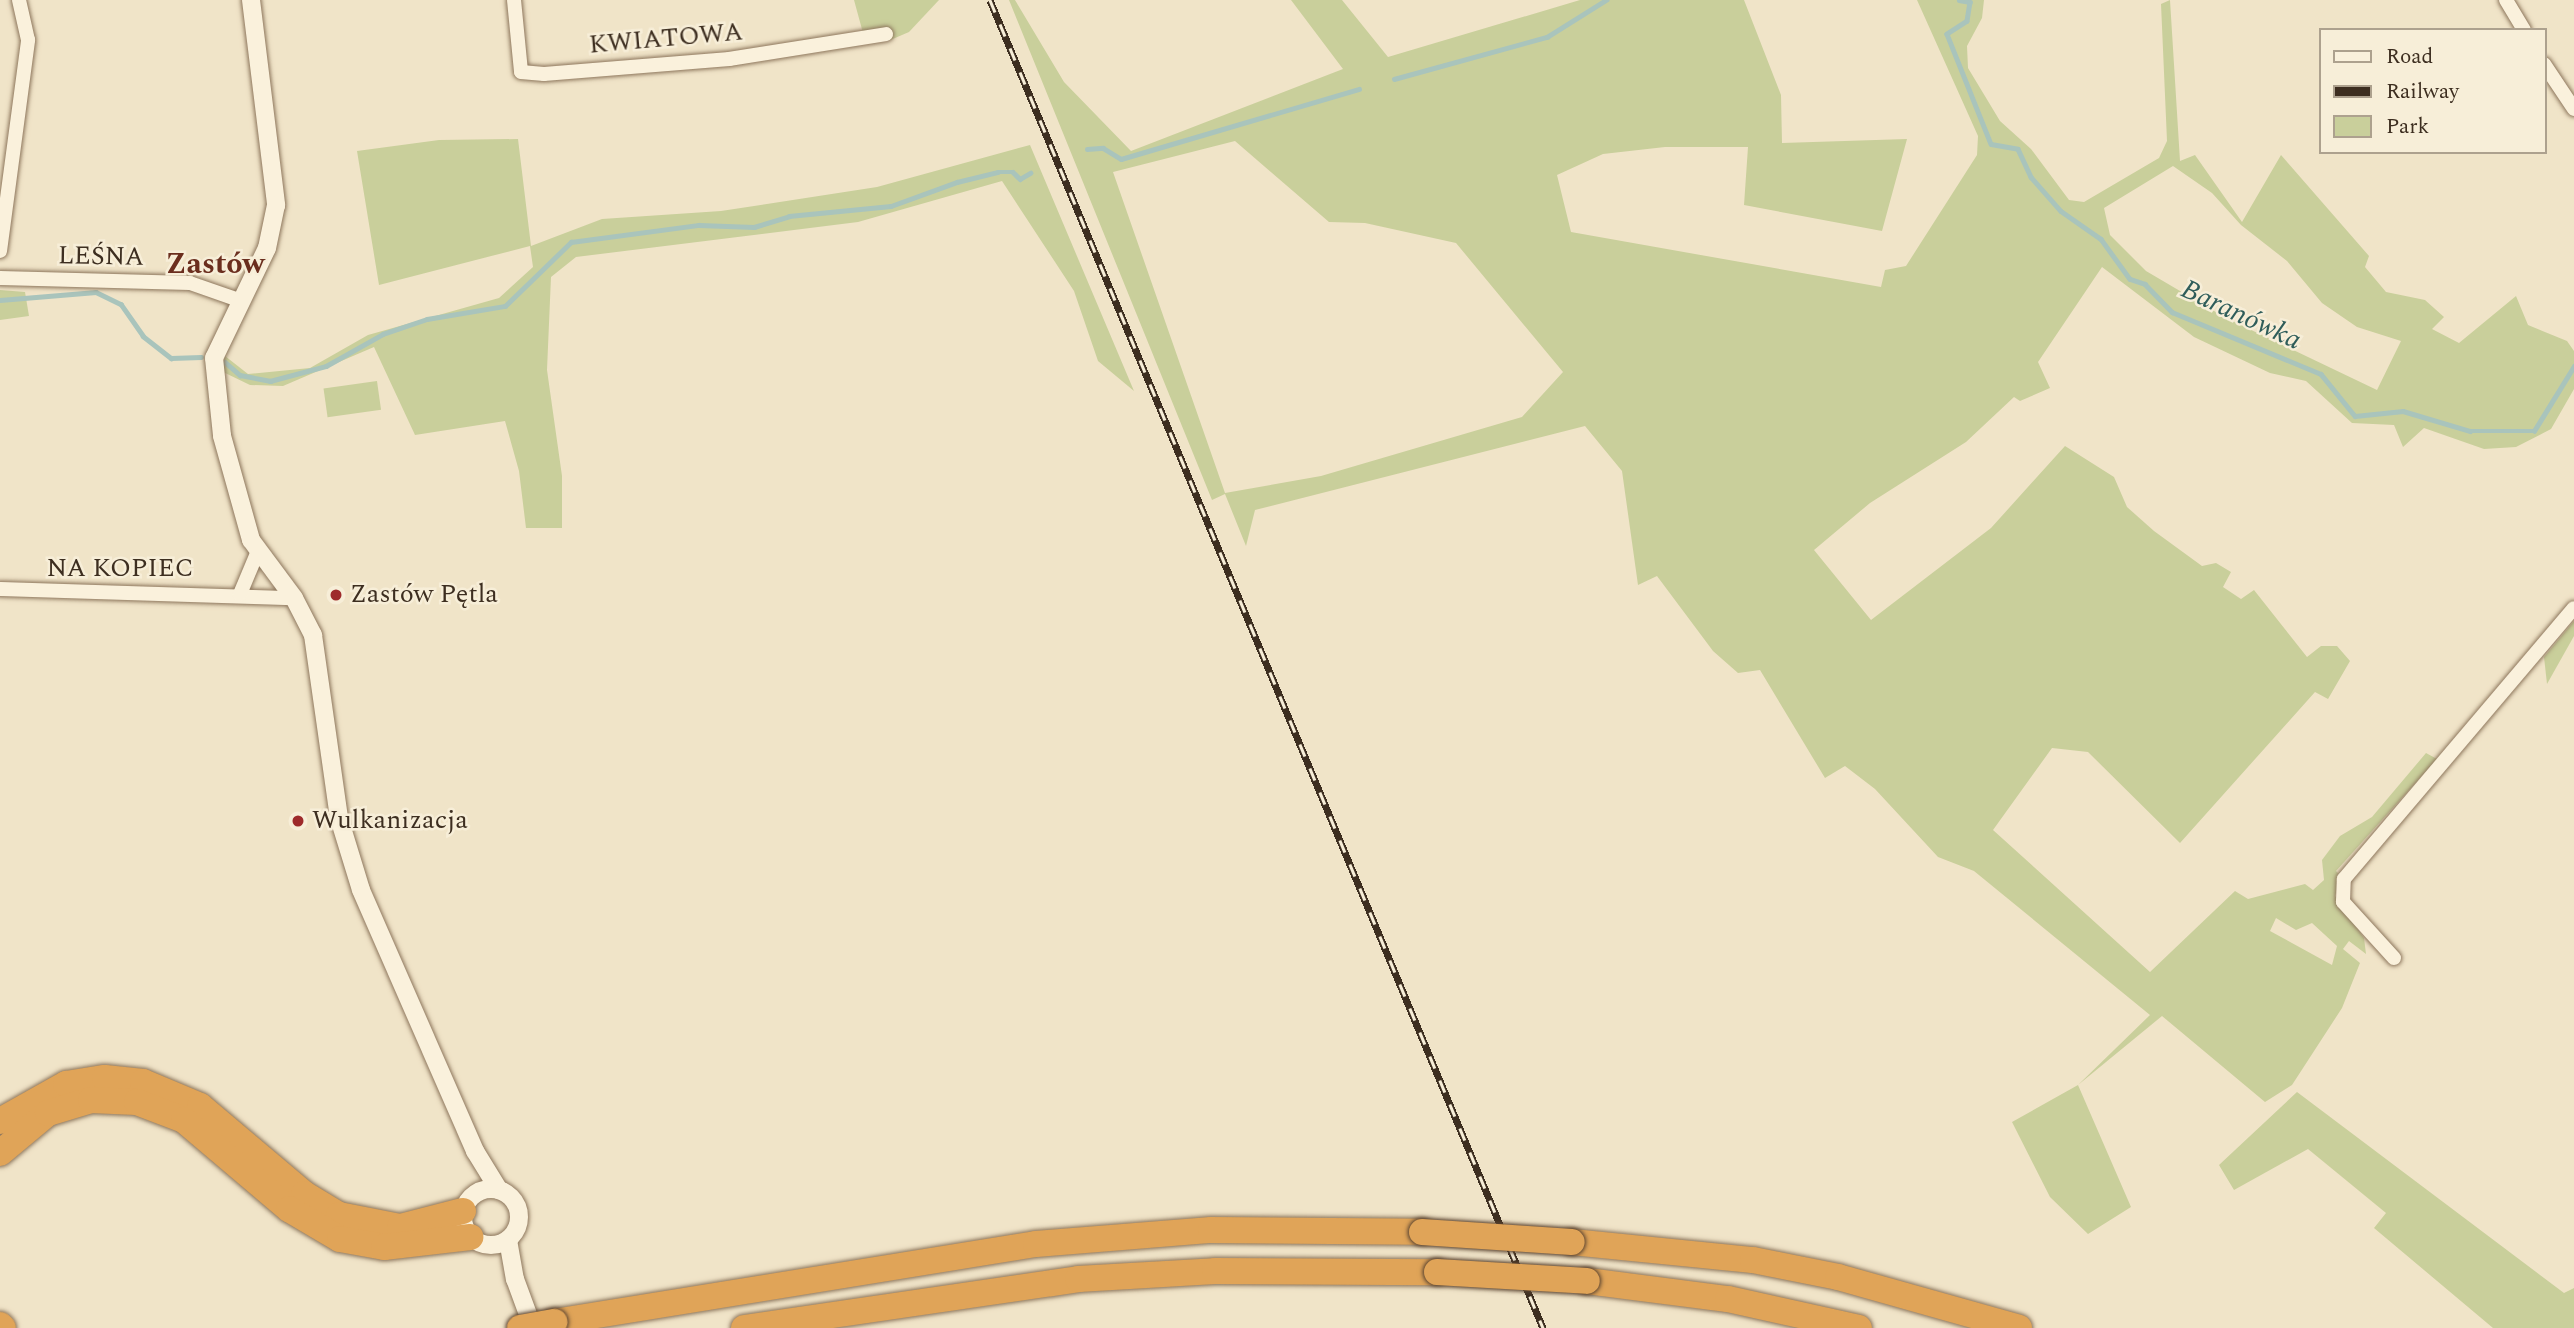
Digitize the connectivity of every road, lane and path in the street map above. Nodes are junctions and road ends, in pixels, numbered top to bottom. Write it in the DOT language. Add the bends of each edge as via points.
graph roads {
  1 [pos="19,0"];
  2 [pos="250,0"];
  3 [pos="514,0"];
  4 [pos="2506,0"];
  5 [pos="2523,28"];
  6 [pos="886,34"];
  7 [pos="2546,67"];
  8 [pos="2574,109"];
  9 [pos="0,251"];
  10 [pos="0,278"];
  11 [pos="239,300"];
  12 [pos="258,551"];
  13 [pos="0,589"];
  14 [pos="240,594"];
  15 [pos="295,598"];
  16 [pos="2574,608"];
  17 [pos="2394,958"];
  18 [pos="0,1121"];
  19 [pos="475,1151"];
  20 [pos="0,1153"];
  21 [pos="499,1190"];
  22 [pos="482,1225"];
  23 [pos="544,1325"];
  24 [pos="520,1328"];
  25 [pos="744,1328"];
  26 [pos="1859,1328"];
  27 [pos="2019,1328"];
  1 -- 9 [label="street" via="28,40"];
  2 -- 11 [label="street" via="276,205 267,248"];
  3 -- 6 [label="street, KWIATOWA" via="521,72 729,60"];
  4 -- 5 [label="street"];
  7 -- 8 [label="street"];
  10 -- 11 [label="street, LEŚNA" via="190,284"];
  11 -- 12 [label="street" via="217,345 213,387 244,525"];
  12 -- 14 [label="street"];
  12 -- 15 [label="street"];
  13 -- 14 [label="street, NA KOPIEC"];
  14 -- 15 [label="street, NA KOPIEC"];
  15 -- 19 [label="street" via="313,635 348,852"];
  16 -- 17 [label="street" via="2344,878 2343,902"];
  18 -- 22 [label="highway" via="66,1084 105,1078 143,1082 207,1111 304,1194 338,1216 400,1227"];
  19 -- 21 [label="street"];
  19 -- 22 [label="street"];
  20 -- 22 [label="highway" via="48,1113 90,1100 137,1102 184,1120 289,1209 340,1239 384,1247"];
  21 -- 22 [label="street"];
  21 -- 22 [label="street" via="518,1212"];
  22 -- 23 [label="street"];
  23 -- 24 [label="highway, bridge"];
  23 -- 27 [label="highway, bridge" via="1036,1244 1211,1230 1422,1232 1753,1260 1838,1277"];
  25 -- 26 [label="highway, bridge" via="1078,1279 1215,1271 1437,1272 1587,1281 1728,1298"];
}
